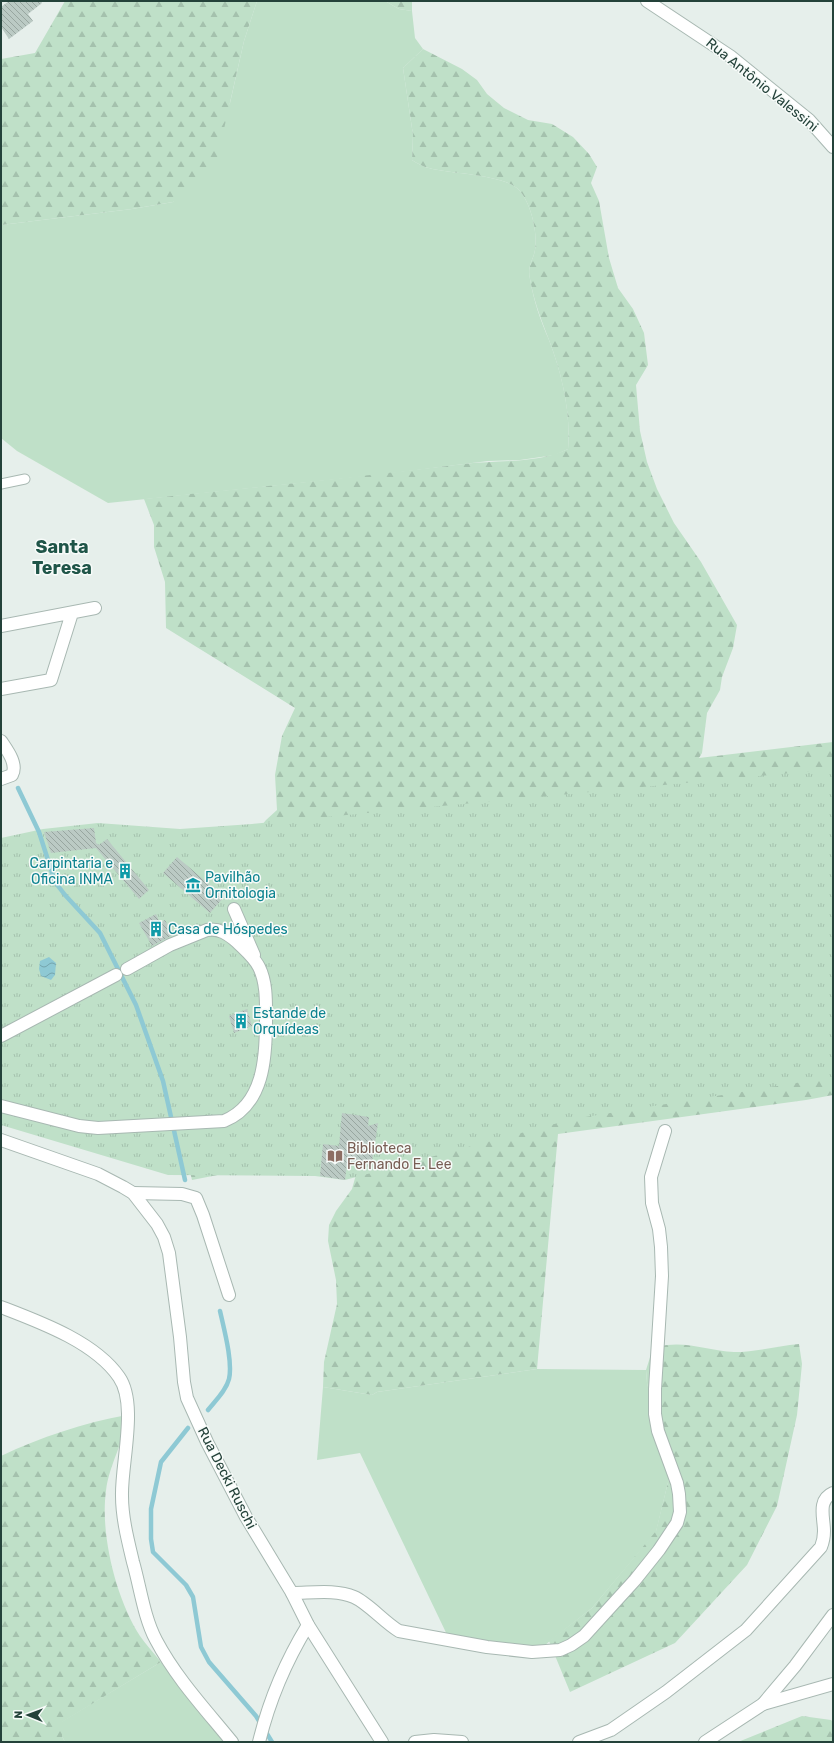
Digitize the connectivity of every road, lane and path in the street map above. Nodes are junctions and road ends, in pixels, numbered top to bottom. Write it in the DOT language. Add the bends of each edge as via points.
graph roads {
  1 [pos="646,1"];
  2 [pos="833,147"];
  3 [pos="25,479"];
  4 [pos="1,484"];
  5 [pos="95,608"];
  6 [pos="72,613"];
  7 [pos="1,626"];
  8 [pos="1,689"];
  9 [pos="1,741"];
  10 [pos="1,779"];
  11 [pos="234,909"];
  12 [pos="258,965"];
  13 [pos="127,969"];
  14 [pos="116,975"];
  15 [pos="1,1036"];
  16 [pos="1,1106"];
  17 [pos="665,1132"];
  18 [pos="1,1140"];
  19 [pos="133,1193"];
  20 [pos="229,1294"];
  21 [pos="1,1307"];
  22 [pos="833,1494"];
  23 [pos="292,1593"];
  24 [pos="833,1615"];
  25 [pos="308,1625"];
  26 [pos="833,1684"];
  27 [pos="763,1704"];
  28 [pos="259,1740"];
  29 [pos="232,1742"];
  30 [pos="382,1742"];
  31 [pos="415,1742"];
  32 [pos="462,1742"];
  33 [pos="580,1742"];
  34 [pos="705,1742"];
  1 -- 2 [label="street, Rua Antônio Valessini" via="730,56 809,120"];
  3 -- 4 [label="lane"];
  5 -- 6 [label="street"];
  6 -- 7 [label="street"];
  6 -- 8 [label="street" via="51,680"];
  9 -- 10 [label="street" via="14,763 12,775"];
  11 -- 12 [label="street"];
  12 -- 13 [label="street" via="232,938 213,929 170,945"];
  12 -- 16 [label="street" via="263,976 266,1010 264,1065 251,1099 234,1117 224,1121 98,1128 79,1126"];
  14 -- 15 [label="street"];
  17 -- 23 [label="street" via="651,1177 652,1203 661,1247 662,1276 655,1414 661,1441 677,1483 680,1512 677,1523 635,1580 572,1646 541,1653 487,1647 399,1631 355,1598 339,1594"];
  18 -- 19 [label="street" via="98,1174"];
  19 -- 20 [label="street" via="182,1194 196,1198"];
  19 -- 23 [label="street, Rua Decki Ruschi" via="157,1224 169,1253 187,1398 246,1517"];
  21 -- 29 [label="street" via="83,1345 120,1378 128,1406 121,1497 127,1536 145,1610 155,1639 166,1658"];
  22 -- 33 [label="street" via="828,1495 823,1504 824,1532 821,1547 746,1630 666,1692 611,1730"];
  23 -- 25 [label="street, Rua Decki Ruschi"];
  24 -- 27 [label="street"];
  25 -- 28 [label="street" via="276,1689"];
  25 -- 30 [label="street, Rua Decki Ruschi"];
  26 -- 27 [label="street"];
  27 -- 34 [label="street"];
  31 -- 32 [label="street"];
}
